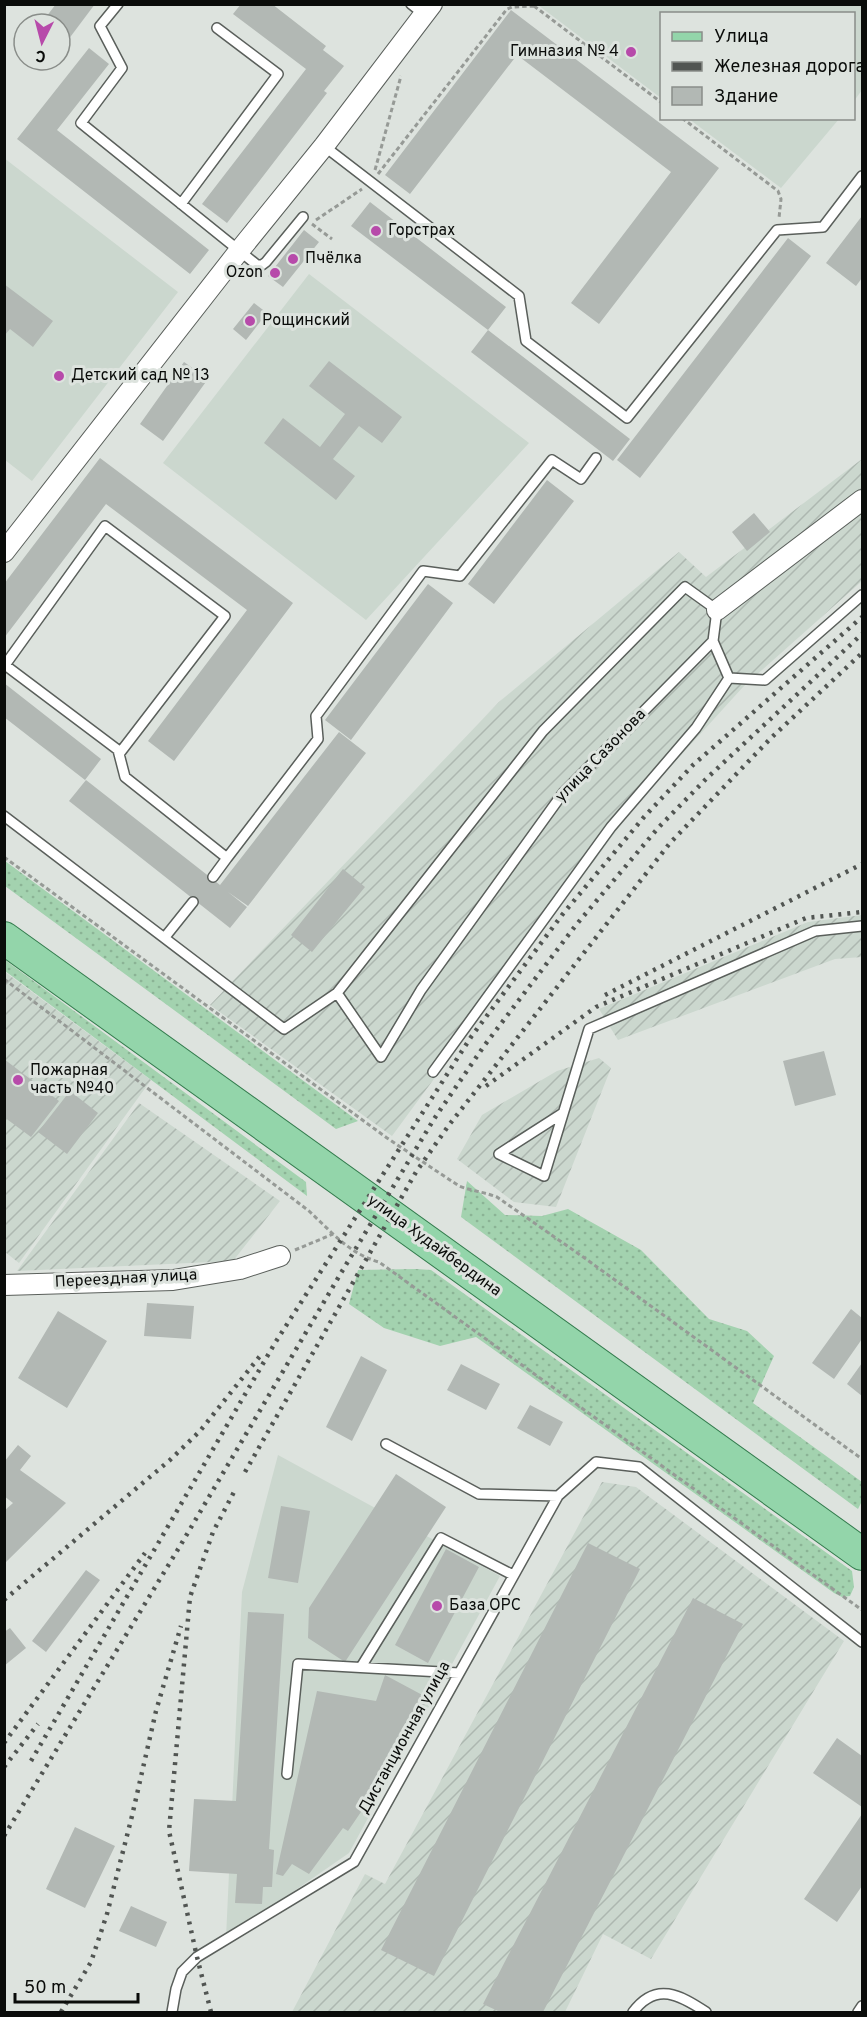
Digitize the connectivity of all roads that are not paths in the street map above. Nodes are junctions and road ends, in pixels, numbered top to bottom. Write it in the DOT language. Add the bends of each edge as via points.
graph roads {
  1 [pos="118,4"];
  2 [pos="423,8"];
  3 [pos="217,28"];
  4 [pos="324,146"];
  5 [pos="862,176"];
  6 [pos="181,204"];
  7 [pos="303,217"];
  8 [pos="239,251"];
  9 [pos="596,458"];
  10 [pos="862,500"];
  11 [pos="4,552"];
  12 [pos="862,595"];
  13 [pos="717,610"];
  14 [pos="713,641"];
  15 [pos="729,678"];
  16 [pos="119,754"];
  17 [pos="4,816"];
  18 [pos="227,858"];
  19 [pos="213,877"];
  20 [pos="193,902"];
  21 [pos="4,918"];
  22 [pos="862,926"];
  23 [pos="165,937"];
  24 [pos="4,938"];
  25 [pos="337,993"];
  26 [pos="433,1072"];
  27 [pos="563,1113"];
  28 [pos="280,1256"];
  29 [pos="4,1285"];
  30 [pos="386,1444"];
  31 [pos="558,1496"];
  32 [pos="862,1533"];
  33 [pos="862,1554"];
  34 [pos="513,1575"];
  35 [pos="862,1642"];
  36 [pos="361,1667"];
  37 [pos="459,1673"];
  38 [pos="288,1774"];
  39 [pos="862,2006"];
  40 [pos="172,2013"];
  41 [pos="633,2013"];
  42 [pos="706,2013"];
  43 [pos="858,2013"];
  1 -- 6 [label="lane" via="100,26 122,68 81,123"];
  2 -- 4 [label="street"];
  3 -- 6 [label="lane" via="278,74"];
  4 -- 5 [label="lane" via="519,296 526,341 627,418 777,230 824,227"];
  4 -- 8 [label="street"];
  6 -- 8 [label="lane"];
  7 -- 8 [label="lane" via="262,265 257,266"];
  8 -- 11 [label="street"];
  9 -- 18 [label="lane" via="581,479 552,460 460,576 423,571 316,716 318,739"];
  10 -- 13 [label="street"];
  12 -- 15 [label="lane" via="765,680"];
  13 -- 14 [label="lane"];
  13 -- 25 [label="lane" via="686,587 669,604 543,731"];
  14 -- 15 [label="lane"];
  14 -- 25 [label="lane, улица Сазонова" via="563,793 421,990 381,1057"];
  15 -- 26 [label="lane" via="696,729 611,827"];
  16 -- 16 [label="lane" via="4,665 105,526 225,616"];
  16 -- 18 [label="lane" via="125,777"];
  17 -- 23 [label="lane"];
  18 -- 19 [label="lane"];
  20 -- 23 [label="lane"];
  21 -- 32 [label="main road, улица Худайбердина" via="367,1174"];
  22 -- 27 [label="lane" via="815,931 589,1029"];
  23 -- 25 [label="lane" via="284,1029"];
  24 -- 33 [label="main road, улица Худайбердина"];
  27 -- 27 [label="lane" via="544,1176 499,1154 554,1119"];
  28 -- 29 [label="street, Переездная улица" via="240,1269 172,1280"];
  30 -- 31 [label="lane" via="478,1494"];
  31 -- 34 [label="lane, Дистанционная улица"];
  31 -- 35 [label="lane, Дистанционная улица" via="596,1462 639,1467"];
  34 -- 36 [label="lane" via="441,1538"];
  34 -- 37 [label="lane, Дистанционная улица"];
  36 -- 37 [label="lane"];
  36 -- 38 [label="lane" via="298,1664"];
  37 -- 40 [label="lane, Дистанционная улица" via="354,1862 196,1957 182,1972"];
  39 -- 43 [label="lane"];
  41 -- 42 [label="lane" via="647,1998 659,1994 685,1998"];
}
